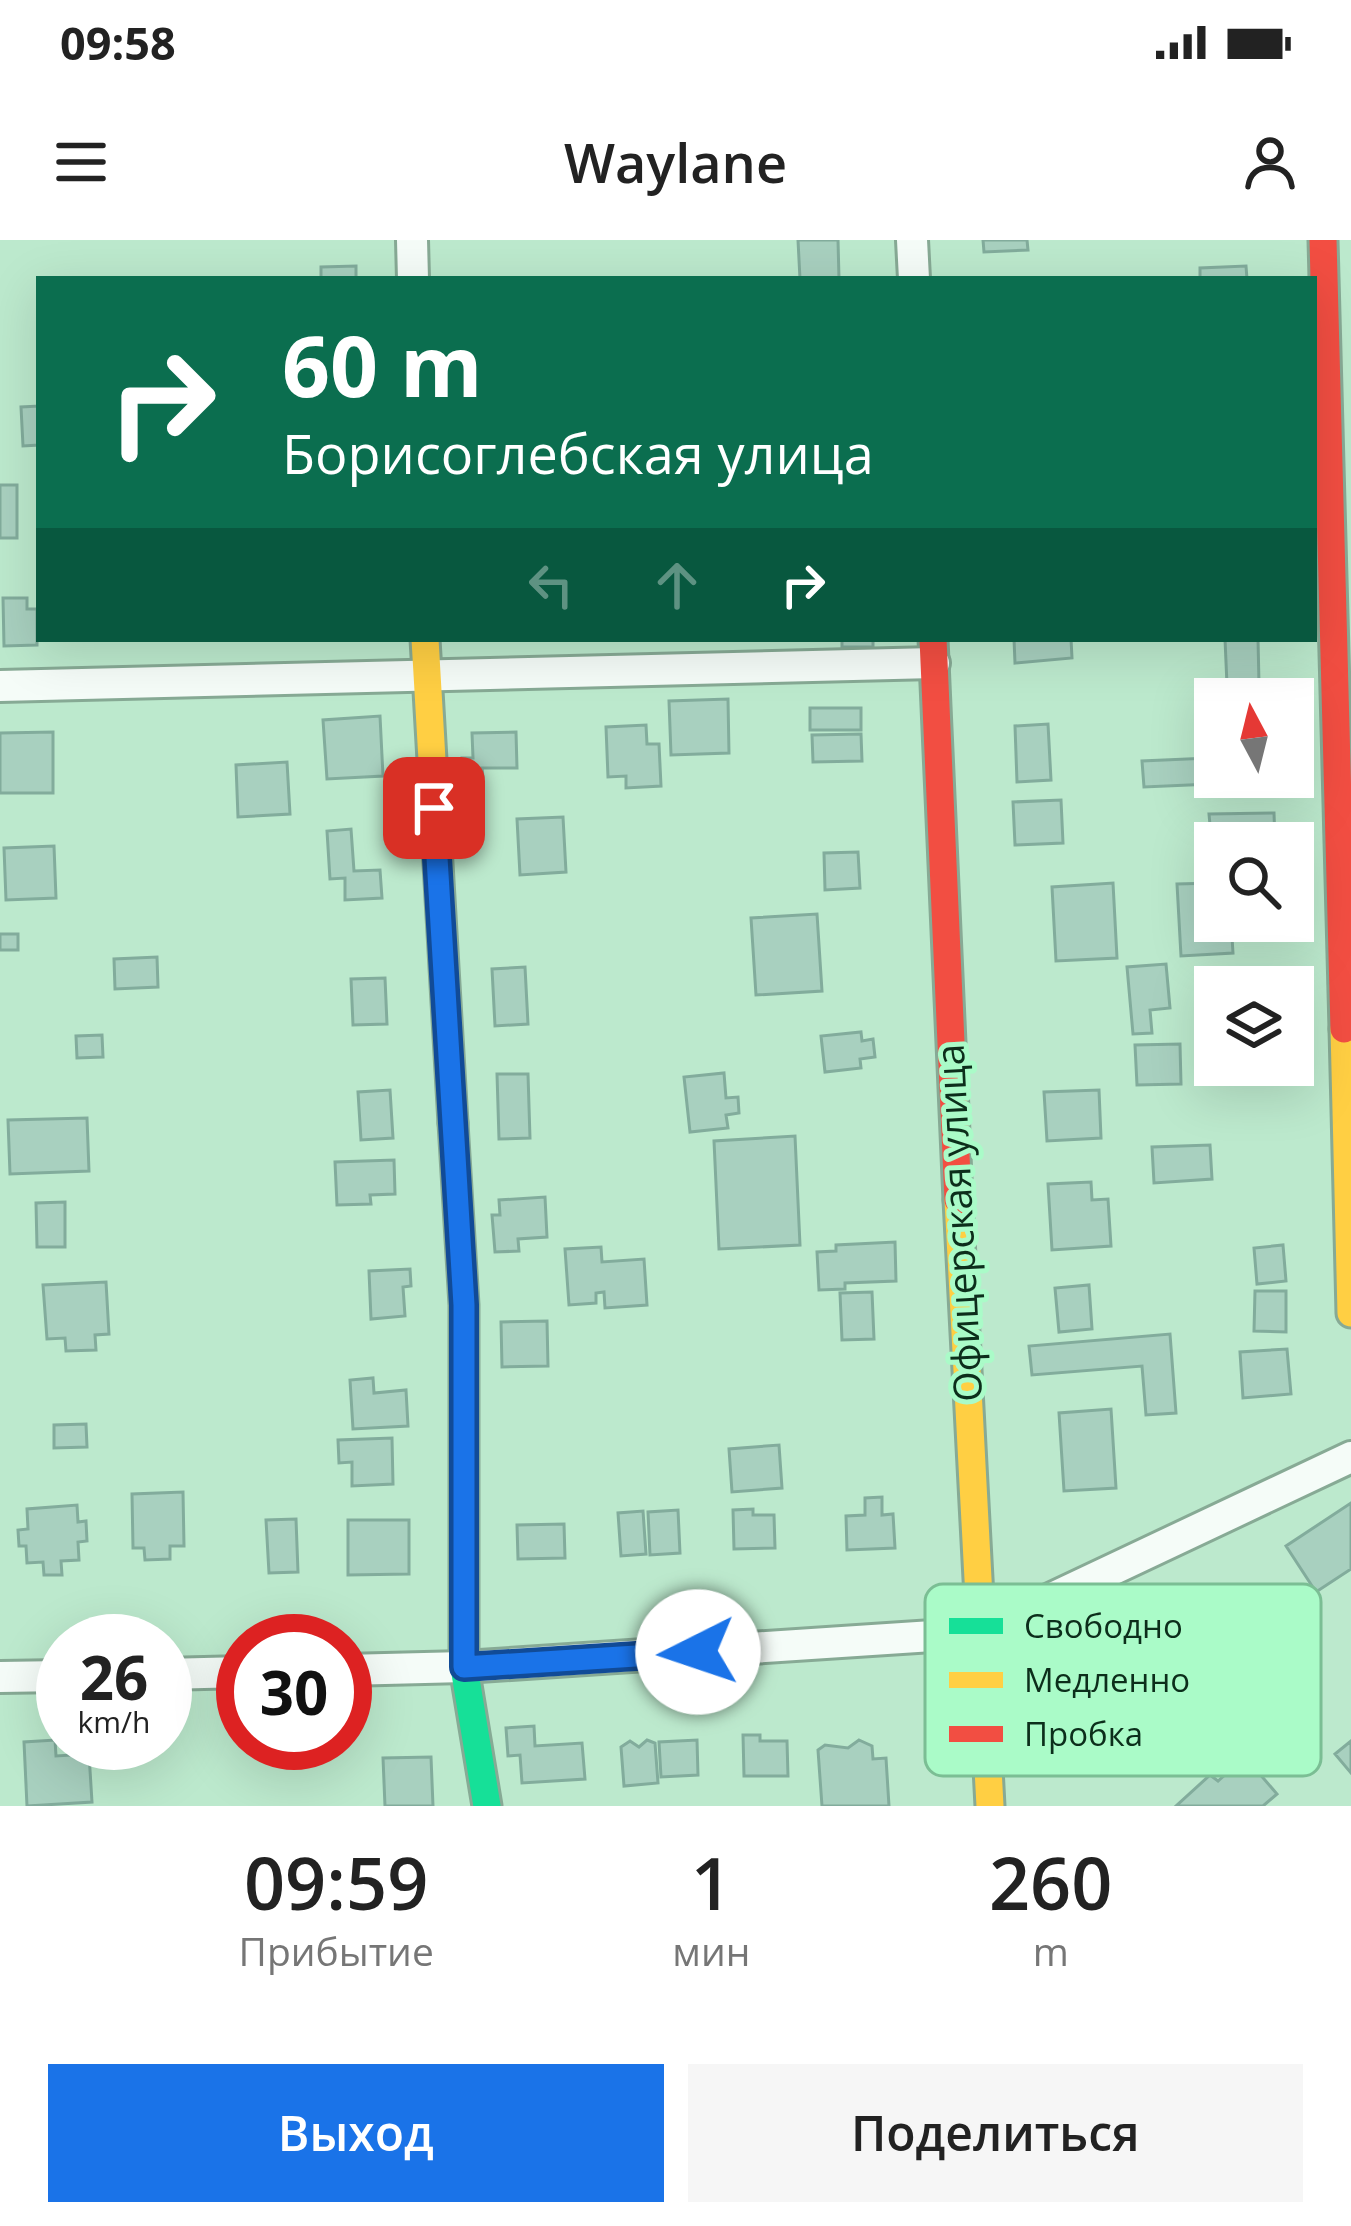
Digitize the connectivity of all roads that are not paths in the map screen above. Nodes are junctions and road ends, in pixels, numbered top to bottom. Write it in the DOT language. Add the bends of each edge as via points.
graph roads {
  1 [pos="412,240"];
  2 [pos="912,240"];
  3 [pos="1322,240"];
  4 [pos="413,276"];
  5 [pos="914,276"];
  6 [pos="424,642"];
  7 [pos="934,651"];
  8 [pos="426,673"];
  9 [pos="0,686"];
  10 [pos="1351,1312"];
  11 [pos="1351,1456"];
  12 [pos="976,1584"];
  13 [pos="1081,1584"];
  14 [pos="925,1637"];
  15 [pos="464,1667"];
  16 [pos="372,1669"];
  17 [pos="36,1676"];
  18 [pos="0,1677"];
  19 [pos="988,1776"];
  20 [pos="488,1806"];
  21 [pos="990,1806"];
  1 -- 4 [label="street"];
  2 -- 5 [label="street"];
  3 -- 10 [label="street"];
  6 -- 8 [label="street"];
  7 -- 8 [label="street"];
  7 -- 12 [label="street, Офицерская улица"];
  8 -- 9 [label="street"];
  8 -- 15 [label="street" via="464,1305"];
  11 -- 13 [label="street"];
  14 -- 15 [label="street"];
  15 -- 16 [label="street"];
  15 -- 20 [label="street"];
  17 -- 18 [label="street"];
  19 -- 21 [label="street, Офицерская улица"];
}
